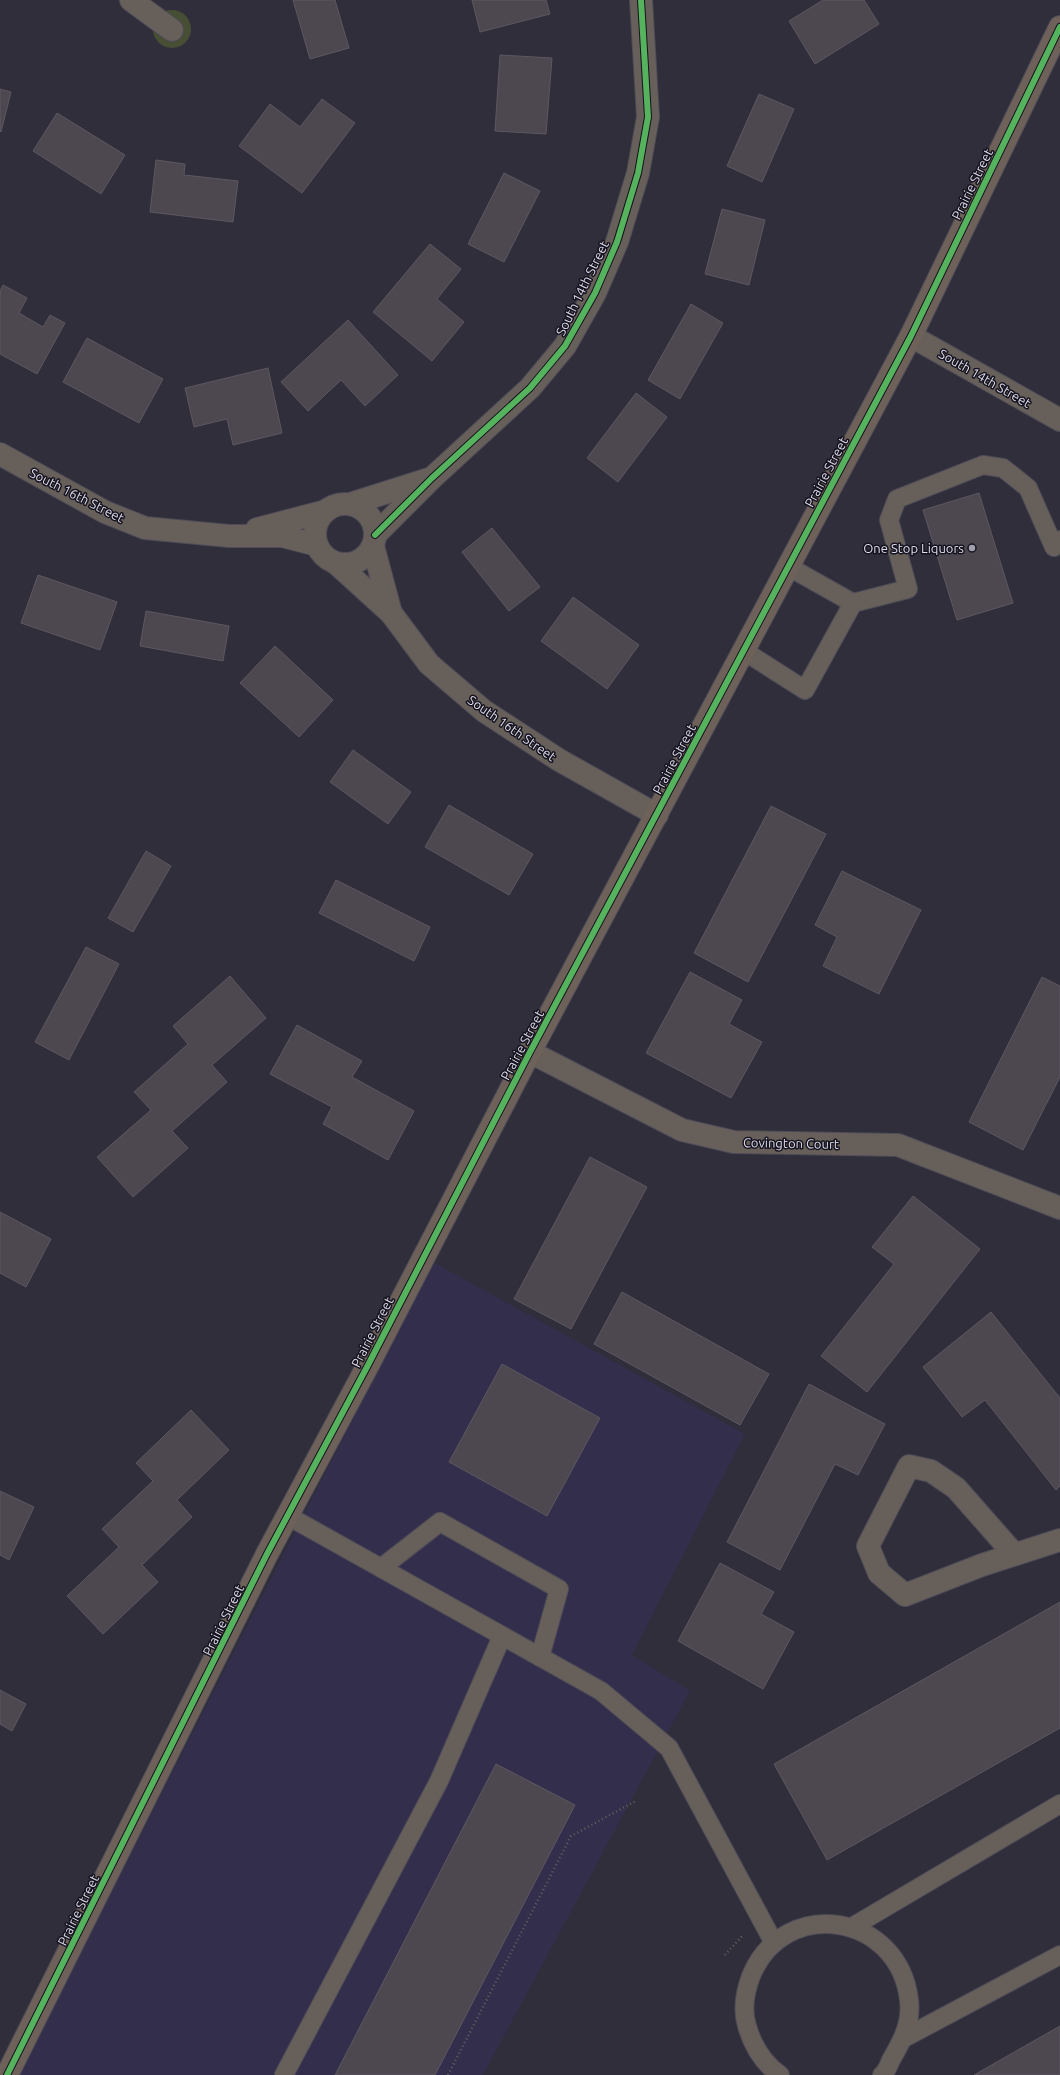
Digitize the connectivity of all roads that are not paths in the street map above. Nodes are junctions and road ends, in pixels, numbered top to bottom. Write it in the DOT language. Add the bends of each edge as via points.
graph roads {
  1 [pos="131,0"];
  2 [pos="641,0"];
  3 [pos="1060,27"];
  4 [pos="172,30"];
  5 [pos="911,336"];
  6 [pos="1060,420"];
  7 [pos="0,454"];
  8 [pos="432,478"];
  9 [pos="350,504"];
  10 [pos="326,511"];
  11 [pos="229,536"];
  12 [pos="374,540"];
  13 [pos="1060,540"];
  14 [pos="317,545"];
  15 [pos="336,563"];
  16 [pos="789,567"];
  17 [pos="853,603"];
  18 [pos="391,613"];
  19 [pos="744,651"];
  20 [pos="657,815"];
  21 [pos="530,1052"];
  22 [pos="1060,1208"];
  23 [pos="288,1516"];
  24 [pos="1060,1540"];
  25 [pos="1014,1554"];
  26 [pos="381,1568"];
  27 [pos="502,1636"];
  28 [pos="540,1657"];
  29 [pos="1060,1804"];
  30 [pos="852,1927"];
  31 [pos="774,1943"];
  32 [pos="1060,1955"];
  33 [pos="904,2038"];
  34 [pos="7,2075"];
  35 [pos="284,2075"];
  36 [pos="780,2075"];
  37 [pos="883,2075"];
  1 -- 4 [label="street"];
  2 -- 8 [label="street, South 14th Street" via="648,117 638,173 618,242 595,293 565,346 530,388"];
  3 -- 5 [label="street, Prairie Street"];
  5 -- 6 [label="street, South 14th Street"];
  5 -- 16 [label="street, Prairie Street"];
  7 -- 11 [label="street, South 16th Street" via="105,512 145,528"];
  8 -- 9 [label="street, South 14th Street"];
  8 -- 12 [label="street, South 14th Street"];
  9 -- 10 [label="street" via="336,505"];
  9 -- 12 [label="street" via="362,509 369,516"];
  10 -- 11 [label="street, South 16th Street"];
  10 -- 14 [label="street" via="317,524"];
  11 -- 14 [label="street, South 16th Street" via="282,536"];
  12 -- 15 [label="street" via="367,554 356,562"];
  12 -- 18 [label="street, South 16th Street"];
  13 -- 17 [label="lane" via="1054,547 1028,488 1003,468 983,465 897,499 889,520 908,589"];
  14 -- 15 [label="street" via="322,554"];
  15 -- 18 [label="street, South 16th Street"];
  16 -- 17 [label="lane"];
  16 -- 19 [label="street, Prairie Street"];
  17 -- 19 [label="lane" via="805,690"];
  18 -- 20 [label="street, South 16th Street" via="429,664 484,711 559,760"];
  19 -- 20 [label="street, Prairie Street"];
  20 -- 21 [label="street, Prairie Street"];
  21 -- 22 [label="street, Covington Court" via="682,1130 734,1142 898,1145"];
  21 -- 23 [label="street, Prairie Street"];
  23 -- 26 [label="lane"];
  23 -- 34 [label="street, Prairie Street"];
  24 -- 25 [label="street"];
  25 -- 25 [label="street" via="905,1595 879,1573 868,1546 909,1466 932,1471 956,1488"];
  26 -- 27 [label="lane"];
  26 -- 28 [label="lane" via="440,1522 559,1589"];
  27 -- 28 [label="lane"];
  27 -- 35 [label="lane" via="439,1781"];
  28 -- 31 [label="lane" via="601,1691 669,1748"];
  29 -- 30 [label="lane"];
  30 -- 31 [label="lane" via="824,1924 798,1929"];
  30 -- 33 [label="lane" via="876,1939 895,1959 907,1984 911,2011"];
  31 -- 36 [label="lane" via="756,1964 746,1989 744,2017 752,2044 768,2066"];
  32 -- 33 [label="lane"];
  33 -- 37 [label="lane"];
}
